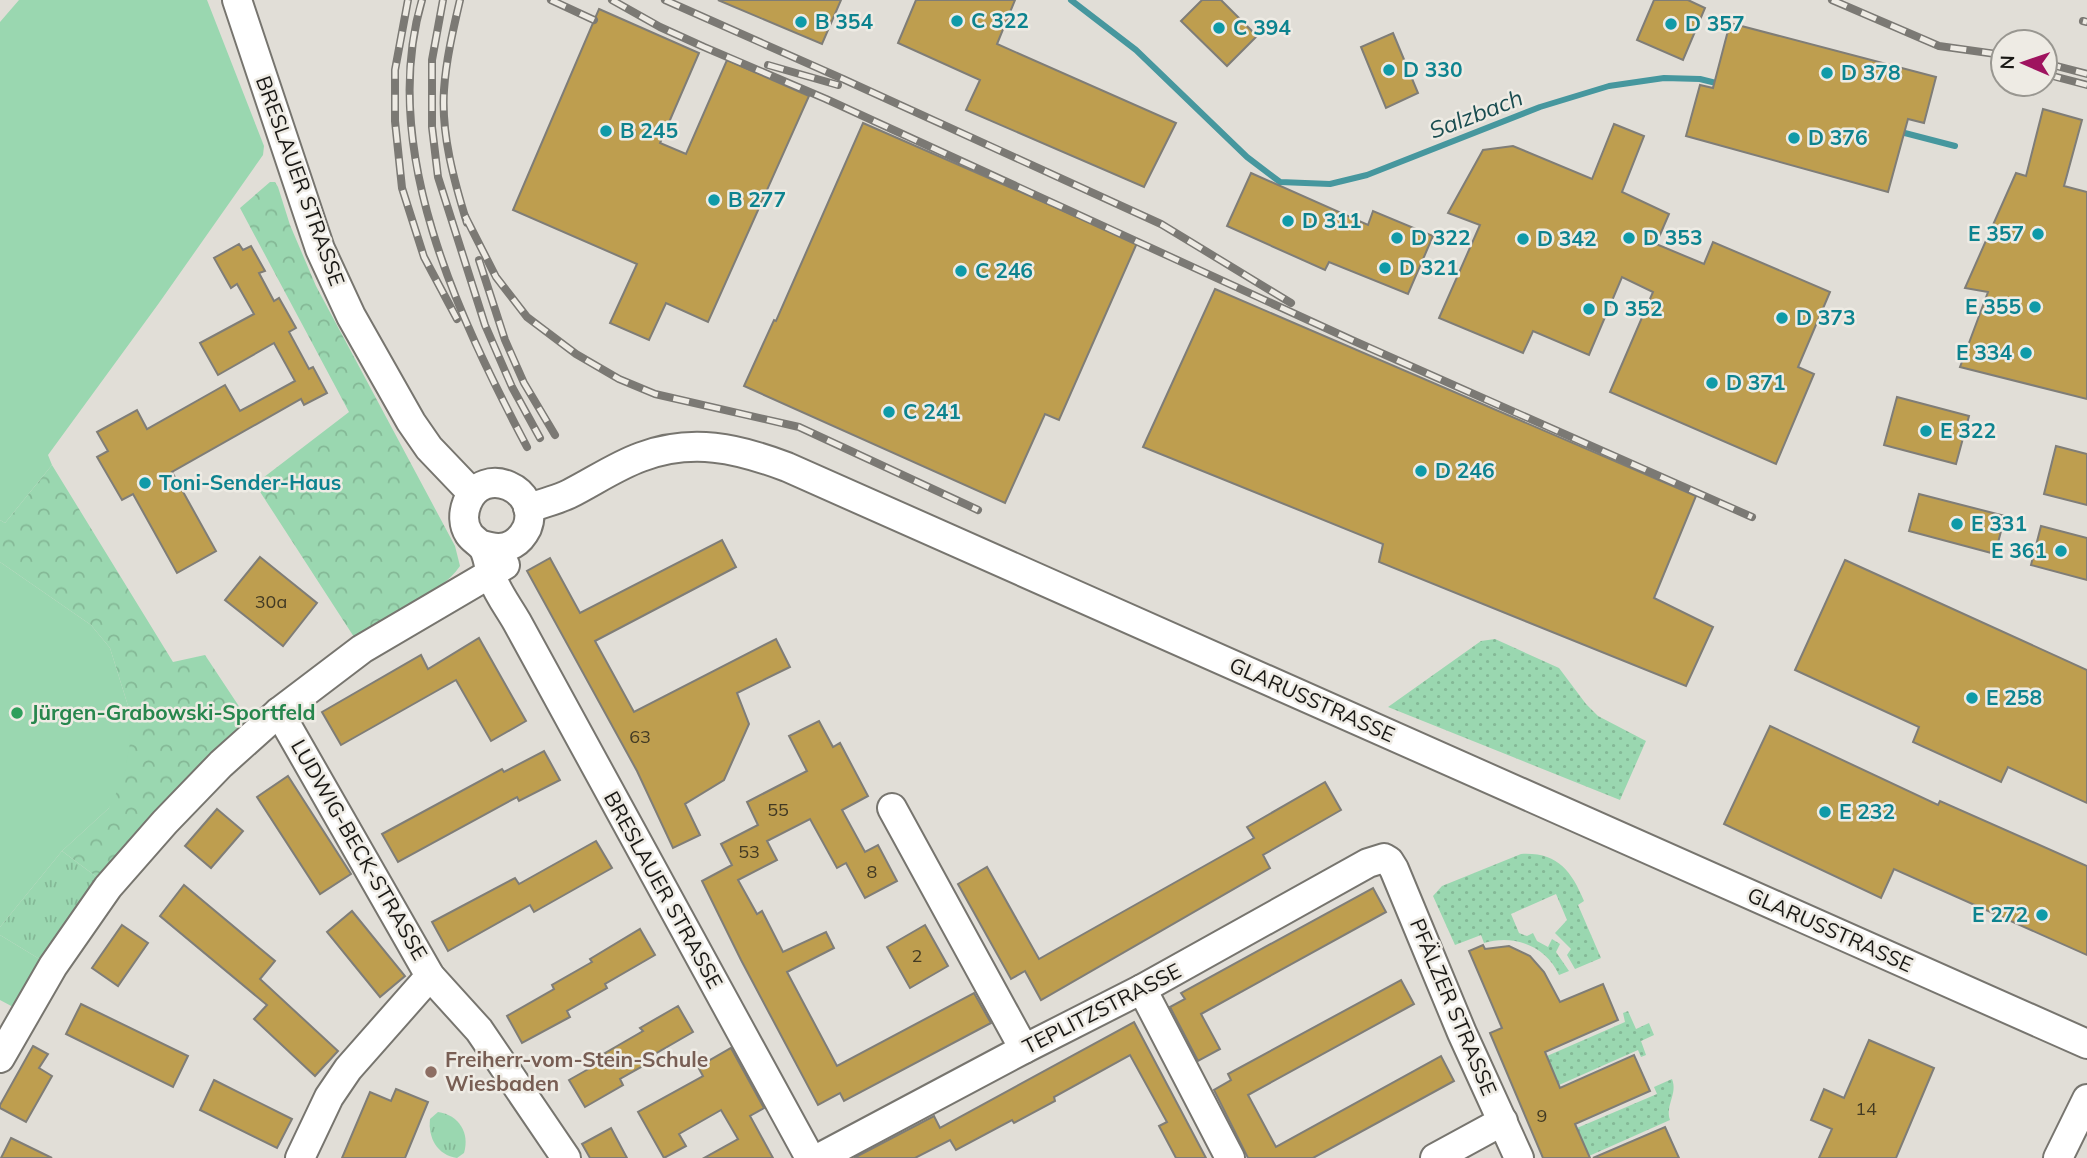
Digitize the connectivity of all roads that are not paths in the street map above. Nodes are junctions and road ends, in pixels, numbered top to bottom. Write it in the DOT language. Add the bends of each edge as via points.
graph roads {
  1 [pos="237,0"];
  2 [pos="472,493"];
  3 [pos="528,508"];
  4 [pos="503,561"];
  5 [pos="279,712"];
  6 [pos="892,808"];
  7 [pos="1384,858"];
  8 [pos="430,976"];
  9 [pos="1142,989"];
  10 [pos="2087,1044"];
  11 [pos="1024,1049"];
  12 [pos="0,1058"];
  13 [pos="2087,1099"];
  14 [pos="1503,1121"];
  15 [pos="300,1158"];
  16 [pos="566,1158"];
  17 [pos="810,1158"];
  18 [pos="819,1158"];
  19 [pos="1230,1158"];
  20 [pos="1435,1158"];
  21 [pos="1519,1158"];
  22 [pos="2058,1158"];
  1 -- 2 [label="street, BRESLAUER STRASSE" via="320,249 351,316 411,422"];
  2 -- 3 [label="street" via="484,485 508,485 521,494"];
  2 -- 4 [label="street, BRESLAUER STRASSE" via="464,509 466,526 475,541"];
  3 -- 4 [label="street" via="526,529"];
  3 -- 10 [label="street, GLARUSSTRASSE" via="566,496 640,457 675,448 705,446 757,456"];
  4 -- 5 [label="street" via="362,649"];
  4 -- 17 [label="street, BRESLAUER STRASSE" via="498,589"];
  5 -- 8 [label="street, LUDWIG-BECK-STRASSE"];
  5 -- 12 [label="street" via="211,774 108,887 53,966"];
  6 -- 11 [label="street"];
  7 -- 9 [label="street, TEPLITZSTRASSE"];
  7 -- 14 [label="street, PFÄLZER STRASSE" via="1394,869"];
  8 -- 15 [label="street, LUDWIG-BECK-STRASSE" via="342,1078"];
  8 -- 16 [label="street" via="479,1030"];
  9 -- 11 [label="street, TEPLITZSTRASSE"];
  9 -- 19 [label="street"];
  11 -- 18 [label="street, TEPLITZSTRASSE"];
  13 -- 22 [label="street"];
  14 -- 20 [label="street"];
  14 -- 21 [label="street, PFÄLZER STRASSE"];
}
